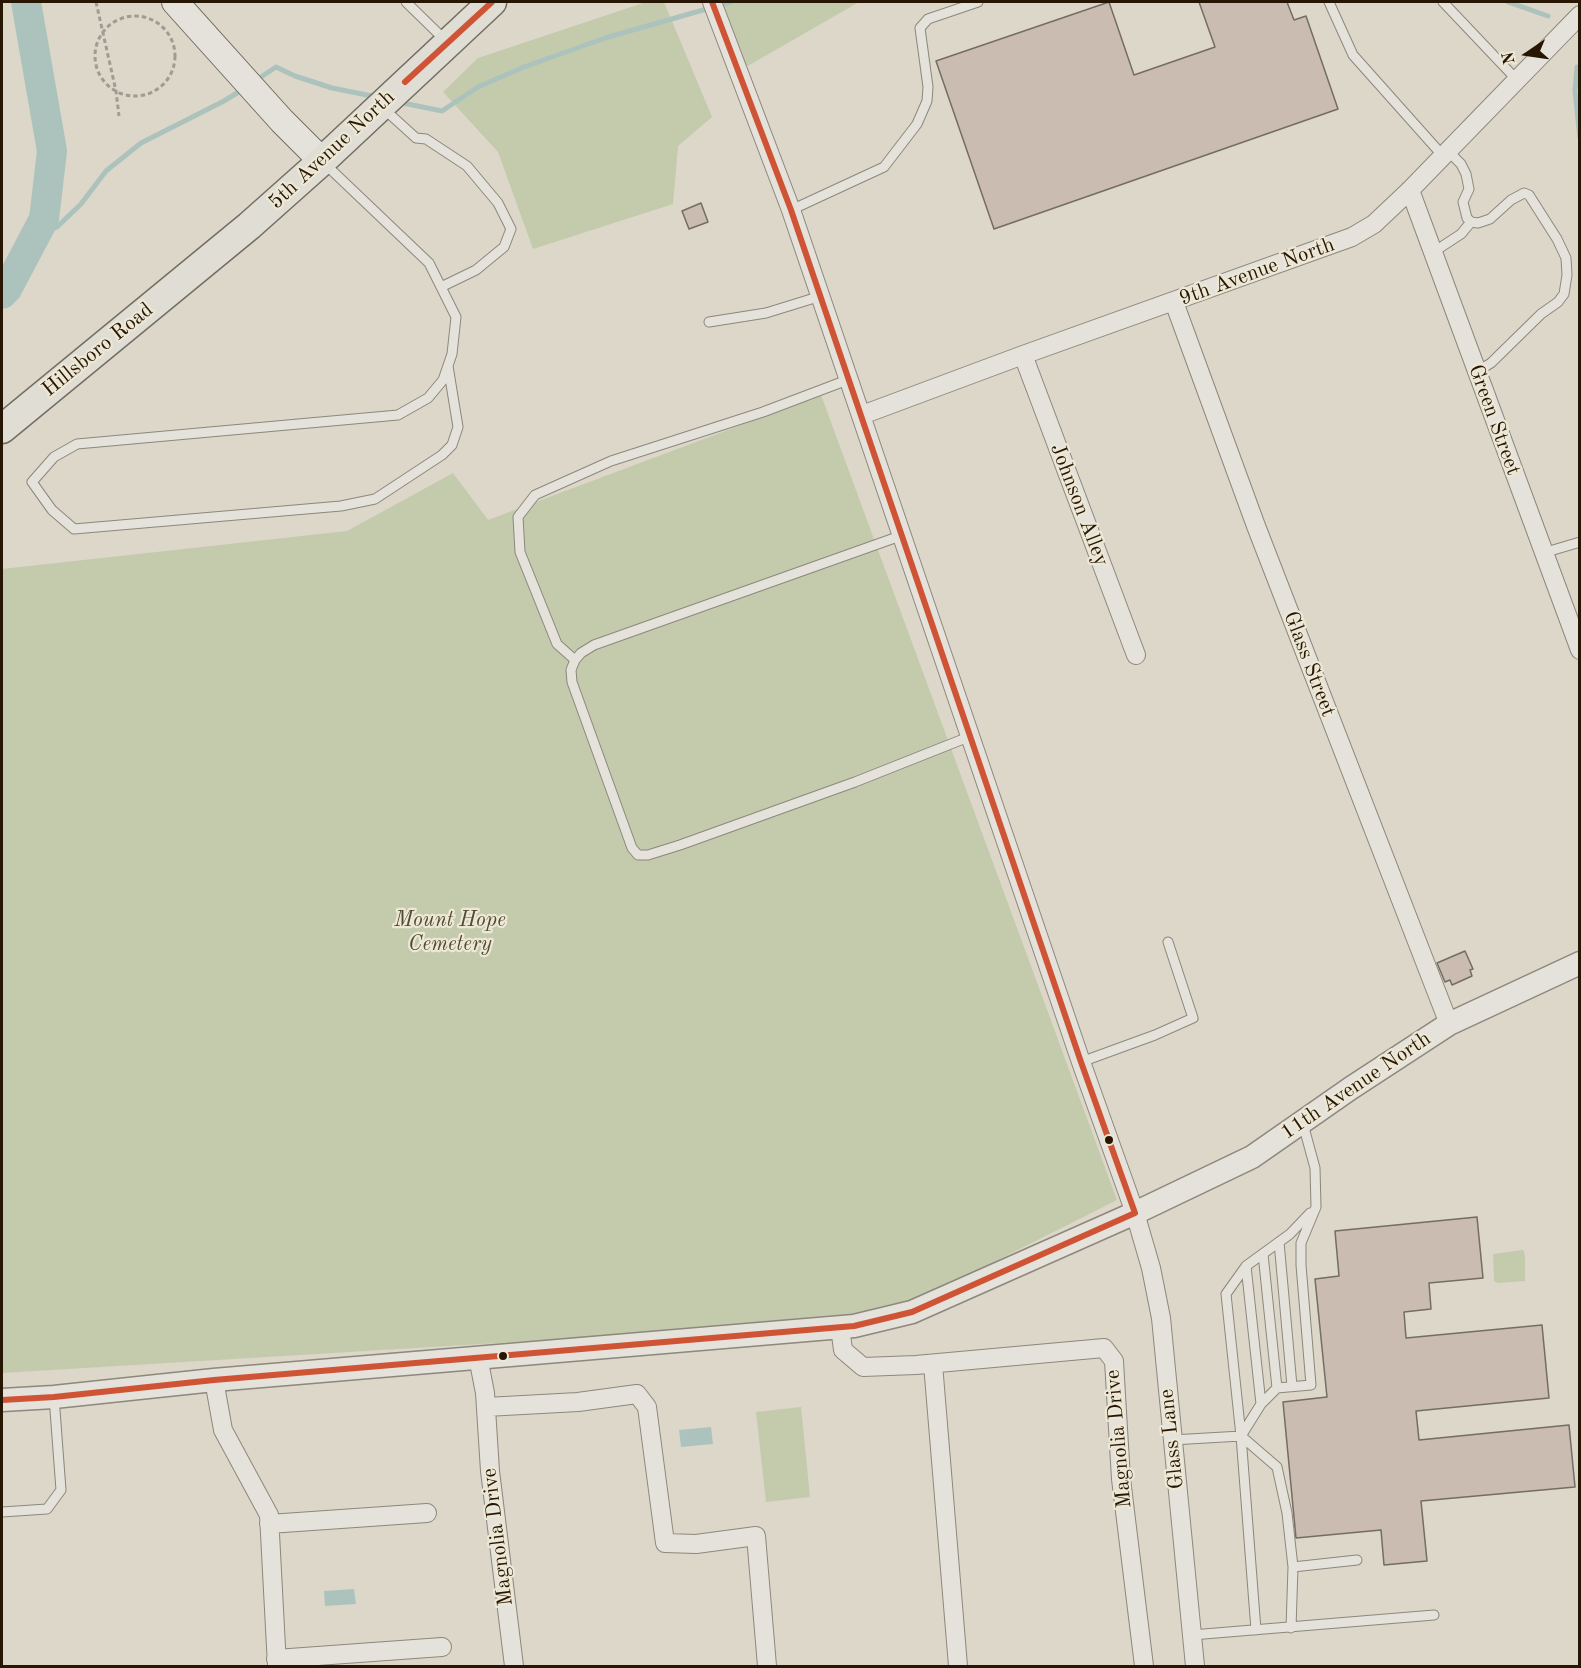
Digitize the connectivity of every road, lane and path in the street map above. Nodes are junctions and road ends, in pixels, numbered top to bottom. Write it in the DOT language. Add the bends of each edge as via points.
graph roads {
  1 [pos="96,2"];
  2 [pos="175,2"];
  3 [pos="405,2"];
  4 [pos="492,2"];
  5 [pos="712,2"];
  6 [pos="978,2"];
  7 [pos="1329,2"];
  8 [pos="1443,2"];
  9 [pos="1580,15"];
  10 [pos="103,32"];
  11 [pos="448,42"];
  12 [pos="1517,80"];
  13 [pos="116,91"];
  14 [pos="380,106"];
  15 [pos="119,116"];
  16 [pos="1445,153"];
  17 [pos="322,161"];
  18 [pos="1410,190"];
  19 [pos="791,210"];
  20 [pos="1471,222"];
  21 [pos="1432,253"];
  22 [pos="195,271"];
  23 [pos="441,286"];
  24 [pos="821,296"];
  25 [pos="1174,302"];
  26 [pos="709,322"];
  27 [pos="1023,355"];
  28 [pos="448,366"];
  29 [pos="1476,372"];
  30 [pos="850,379"];
  31 [pos="862,415"];
  32 [pos="2,429"];
  33 [pos="903,535"];
  34 [pos="1580,542"];
  35 [pos="1543,553"];
  36 [pos="1575,625"];
  37 [pos="1580,650"];
  38 [pos="1136,655"];
  39 [pos="574,660"];
  40 [pos="971,736"];
  41 [pos="1168,942"];
  42 [pos="1579,964"];
  43 [pos="1449,1024"];
  44 [pos="1081,1062"];
  45 [pos="1302,1122"];
  46 [pos="1316,1207"];
  47 [pos="1135,1213"];
  48 [pos="1279,1242"];
  49 [pos="1263,1254"];
  50 [pos="1246,1266"];
  51 [pos="840,1327"];
  52 [pos="478,1357"];
  53 [pos="933,1364"];
  54 [pos="214,1380"];
  55 [pos="1292,1386"];
  56 [pos="1277,1388"];
  57 [pos="54,1397"];
  58 [pos="2,1400"];
  59 [pos="1261,1404"];
  60 [pos="486,1407"];
  61 [pos="1241,1436"];
  62 [pos="1173,1440"];
  63 [pos="2,1512"];
  64 [pos="427,1513"];
  65 [pos="269,1524"];
  66 [pos="1357,1560"];
  67 [pos="1293,1567"];
  68 [pos="1434,1615"];
  69 [pos="1291,1628"];
  70 [pos="1256,1630"];
  71 [pos="1192,1635"];
  72 [pos="442,1647"];
  73 [pos="276,1663"];
  74 [pos="514,1666"];
  75 [pos="767,1666"];
  76 [pos="958,1666"];
  77 [pos="1143,1666"];
  78 [pos="1195,1666"];
  1 -- 10 [label="path"];
  2 -- 17 [label="main road"];
  3 -- 11 [label="lane"];
  4 -- 11 [label="main road, 5th Avenue North"];
  5 -- 19 [label="street, Glass Lane"];
  6 -- 19 [label="lane" via="928,19 920,28 927,101 917,124 884,167"];
  7 -- 16 [label="lane" via="1353,55"];
  8 -- 12 [label="lane"];
  9 -- 12 [label="street, 9th Avenue North"];
  10 -- 13 [label="path"];
  10 -- 13 [label="path" via="95,53 96,64 100,75"];
  10 -- 13 [label="path" via="124,17 150,18 161,25 174,47 171,73 154,92 141,96"];
  11 -- 14 [label="main road, 5th Avenue North"];
  12 -- 16 [label="street, 9th Avenue North"];
  13 -- 15 [label="path"];
  14 -- 17 [label="main road, 5th Avenue North"];
  14 -- 23 [label="lane" via="416,138 426,139 467,166 498,203 511,229 504,247 476,270"];
  16 -- 18 [label="street, 9th Avenue North"];
  16 -- 20 [label="lane" via="1461,164 1466,174 1469,189 1463,202"];
  17 -- 22 [label="main road, 5th Avenue North"];
  17 -- 23 [label="lane" via="429,263"];
  18 -- 21 [label="street, Green Street"];
  18 -- 25 [label="street, 9th Avenue North" via="1374,224 1352,237"];
  19 -- 24 [label="street, Glass Lane"];
  20 -- 21 [label="lane" via="1461,234"];
  20 -- 29 [label="lane" via="1490,219 1510,200 1524,193 1529,195 1557,239 1566,258 1567,275 1564,294 1558,302"];
  21 -- 29 [label="street, Green Street"];
  22 -- 32 [label="main road, Hillsboro Road"];
  23 -- 28 [label="lane" via="456,317"];
  24 -- 26 [label="lane" via="766,313"];
  24 -- 30 [label="street, Glass Lane"];
  25 -- 27 [label="street, 9th Avenue North"];
  25 -- 43 [label="street, Glass Street" via="1256,526"];
  27 -- 31 [label="street, 9th Avenue North"];
  27 -- 38 [label="street, Johnson Alley"];
  28 -- 28 [label="lane" via="443,380 428,398 399,415 77,444 54,457 32,482 52,510 74,529 341,506 375,499 452,445 458,427"];
  29 -- 35 [label="street, Green Street"];
  30 -- 31 [label="street, Glass Lane"];
  30 -- 39 [label="lane" via="611,461 535,495 518,517 520,552 556,644"];
  31 -- 33 [label="street, Glass Lane"];
  33 -- 39 [label="lane" via="594,645"];
  33 -- 40 [label="street, Glass Lane"];
  34 -- 35 [label="lane"];
  35 -- 36 [label="street, Green Street"];
  36 -- 37 [label="street, Green Street"];
  39 -- 40 [label="lane" via="572,682 632,848 638,855 680,846"];
  40 -- 44 [label="street, Glass Lane"];
  41 -- 44 [label="lane" via="1192,1018"];
  42 -- 43 [label="street, 11th Avenue North"];
  43 -- 45 [label="street, 11th Avenue North"];
  44 -- 47 [label="street, Glass Lane"];
  45 -- 46 [label="lane" via="1315,1168"];
  45 -- 47 [label="street, 11th Avenue North" via="1252,1156"];
  46 -- 48 [label="lane"];
  46 -- 55 [label="lane" via="1300,1243 1311,1384"];
  47 -- 51 [label="street" via="912,1312"];
  47 -- 62 [label="street, Glass Lane" via="1161,1318"];
  48 -- 49 [label="lane"];
  48 -- 55 [label="lane"];
  49 -- 50 [label="lane"];
  49 -- 56 [label="lane"];
  50 -- 59 [label="lane"];
  50 -- 61 [label="lane" via="1226,1294"];
  51 -- 52 [label="street"];
  51 -- 53 [label="street, Magnolia Drive" via="843,1350 863,1367"];
  52 -- 54 [label="street"];
  52 -- 60 [label="street, Magnolia Drive"];
  53 -- 76 [label="street"];
  53 -- 77 [label="street, Magnolia Drive" via="1104,1348 1114,1361 1121,1479"];
  54 -- 57 [label="street"];
  54 -- 65 [label="street" via="223,1430 269,1515"];
  55 -- 56 [label="lane"];
  56 -- 59 [label="lane"];
  57 -- 58 [label="street"];
  57 -- 63 [label="lane" via="61,1490 47,1509"];
  59 -- 61 [label="lane"];
  60 -- 74 [label="street, Magnolia Drive"];
  60 -- 75 [label="street" via="637,1394 647,1407 665,1543 696,1544 756,1536"];
  61 -- 62 [label="lane"];
  61 -- 67 [label="lane" via="1277,1467"];
  61 -- 70 [label="lane"];
  62 -- 71 [label="street, Glass Lane"];
  64 -- 65 [label="street"];
  65 -- 73 [label="street"];
  66 -- 67 [label="lane"];
  67 -- 69 [label="lane"];
  68 -- 69 [label="lane"];
  69 -- 70 [label="lane"];
  70 -- 71 [label="lane"];
  71 -- 78 [label="street, Glass Lane"];
  72 -- 73 [label="street"];
}
